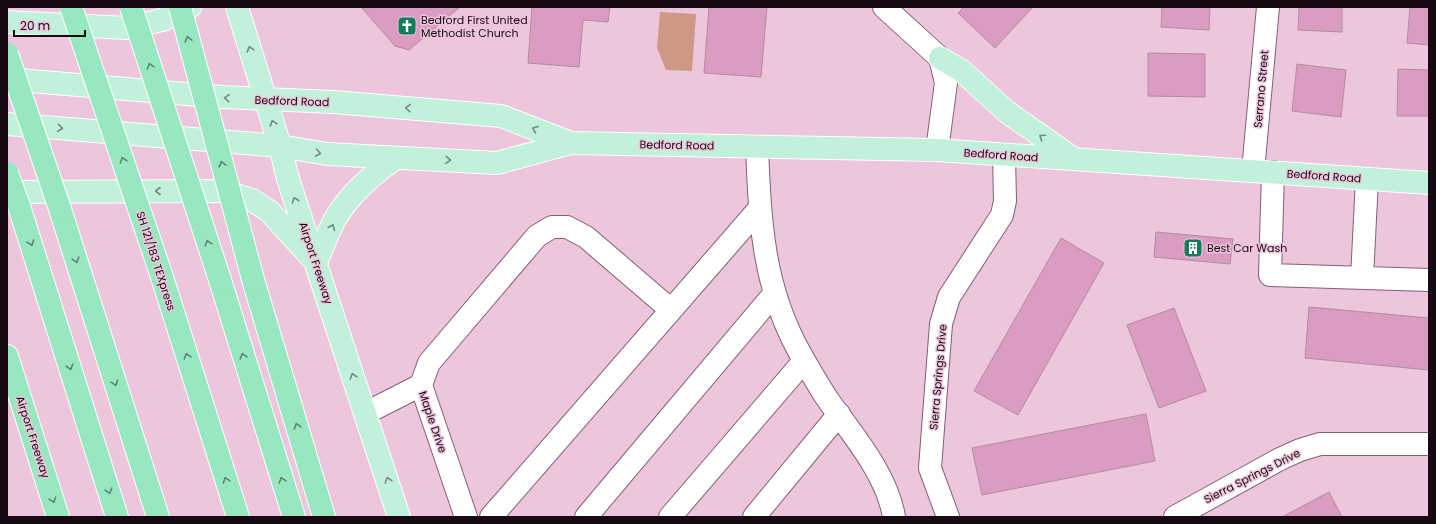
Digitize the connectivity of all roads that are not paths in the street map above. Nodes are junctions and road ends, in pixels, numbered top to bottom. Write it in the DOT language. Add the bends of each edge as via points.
graph roads {
  1 [pos="71,7"];
  2 [pos="131,7"];
  3 [pos="180,7"];
  4 [pos="190,7"];
  5 [pos="237,7"];
  6 [pos="884,7"];
  7 [pos="1268,7"];
  8 [pos="7,22"];
  9 [pos="7,54"];
  10 [pos="940,58"];
  11 [pos="7,79"];
  12 [pos="266,100"];
  13 [pos="7,124"];
  14 [pos="571,143"];
  15 [pos="280,146"];
  16 [pos="757,147"];
  17 [pos="937,150"];
  18 [pos="1004,155"];
  19 [pos="396,158"];
  20 [pos="1074,159"];
  21 [pos="1263,172"];
  22 [pos="7,173"];
  23 [pos="1367,179"];
  24 [pos="1429,183"];
  25 [pos="13,199"];
  26 [pos="759,209"];
  27 [pos="316,263"];
  28 [pos="1362,278"];
  29 [pos="1429,280"];
  30 [pos="774,294"];
  31 [pos="671,310"];
  32 [pos="7,356"];
  33 [pos="804,361"];
  34 [pos="421,385"];
  35 [pos="366,413"];
  36 [pos="839,414"];
  37 [pos="1429,444"];
  38 [pos="58,517"];
  39 [pos="117,517"];
  40 [pos="158,517"];
  41 [pos="238,517"];
  42 [pos="294,517"];
  43 [pos="324,517"];
  44 [pos="399,517"];
  45 [pos="466,517"];
  46 [pos="491,517"];
  47 [pos="586,517"];
  48 [pos="670,517"];
  49 [pos="754,517"];
  50 [pos="894,517"];
  51 [pos="948,517"];
  52 [pos="1175,517"];
  41 -- 1 [label="highway, SH 121/183 TEXpress, one-way, bridge" via="162,277"];
  42 -- 2 [label="highway, one-way, bridge"];
  43 -- 3 [label="highway, one-way, bridge" via="254,283"];
  4 -- 8 [label="main road" via="162,20 127,28"];
  12 -- 5 [label="main road, Airport Freeway, one-way"];
  6 -- 10 [label="street"];
  7 -- 21 [label="street, Serrano Street"];
  9 -- 40 [label="highway, one-way, bridge" via="60,209"];
  10 -- 17 [label="street" via="946,83"];
  20 -- 10 [label="main road, one-way" via="1007,112 962,71"];
  12 -- 11 [label="main road, Bedford Road, one-way"];
  14 -- 12 [label="main road, Bedford Road, one-way" via="501,116 333,102"];
  15 -- 12 [label="main road, Airport Freeway, one-way"];
  13 -- 15 [label="main road, Bedford Road, one-way"];
  14 -- 16 [label="main road, Bedford Road"];
  19 -- 14 [label="main road, Bedford Road, one-way" via="497,163"];
  15 -- 19 [label="main road, Bedford Road, one-way" via="327,154"];
  27 -- 15 [label="main road, Airport Freeway, one-way" via="288,179"];
  16 -- 17 [label="main road, Bedford Road"];
  16 -- 26 [label="street"];
  17 -- 18 [label="main road, Bedford Road"];
  18 -- 20 [label="main road, Bedford Road"];
  18 -- 51 [label="street, Sierra Springs Drive" via="1005,201 1002,215 949,298 941,324 930,468"];
  27 -- 19 [label="main road, one-way" via="334,221 350,199 374,174"];
  20 -- 21 [label="main road, Bedford Road"];
  21 -- 23 [label="main road, Bedford Road"];
  21 -- 28 [label="street, Serrano Street" via="1270,275"];
  22 -- 25 [label="highway, bridge"];
  23 -- 24 [label="main road, Bedford Road"];
  23 -- 28 [label="street"];
  27 -- 25 [label="main road, one-way" via="268,211 252,200 222,190"];
  25 -- 39 [label="highway, one-way"];
  26 -- 30 [label="street" via="764,251"];
  26 -- 31 [label="street"];
  35 -- 27 [label="main road, Airport Freeway, one-way"];
  28 -- 29 [label="street"];
  30 -- 33 [label="street" via="780,313"];
  30 -- 47 [label="street"];
  31 -- 34 [label="street" via="586,237 567,227 552,227 537,236 429,363"];
  31 -- 46 [label="street"];
  32 -- 38 [label="highway, Airport Freeway, one-way"];
  33 -- 36 [label="street"];
  33 -- 48 [label="street"];
  34 -- 35 [label="street, Maple Drive"];
  34 -- 45 [label="street, Maple Drive"];
  44 -- 35 [label="main road, Airport Freeway, one-way"];
  36 -- 49 [label="street"];
  36 -- 50 [label="street" via="879,476"];
  37 -- 52 [label="street, Sierra Springs Drive" via="1320,444 1306,448 1280,459"];
}
